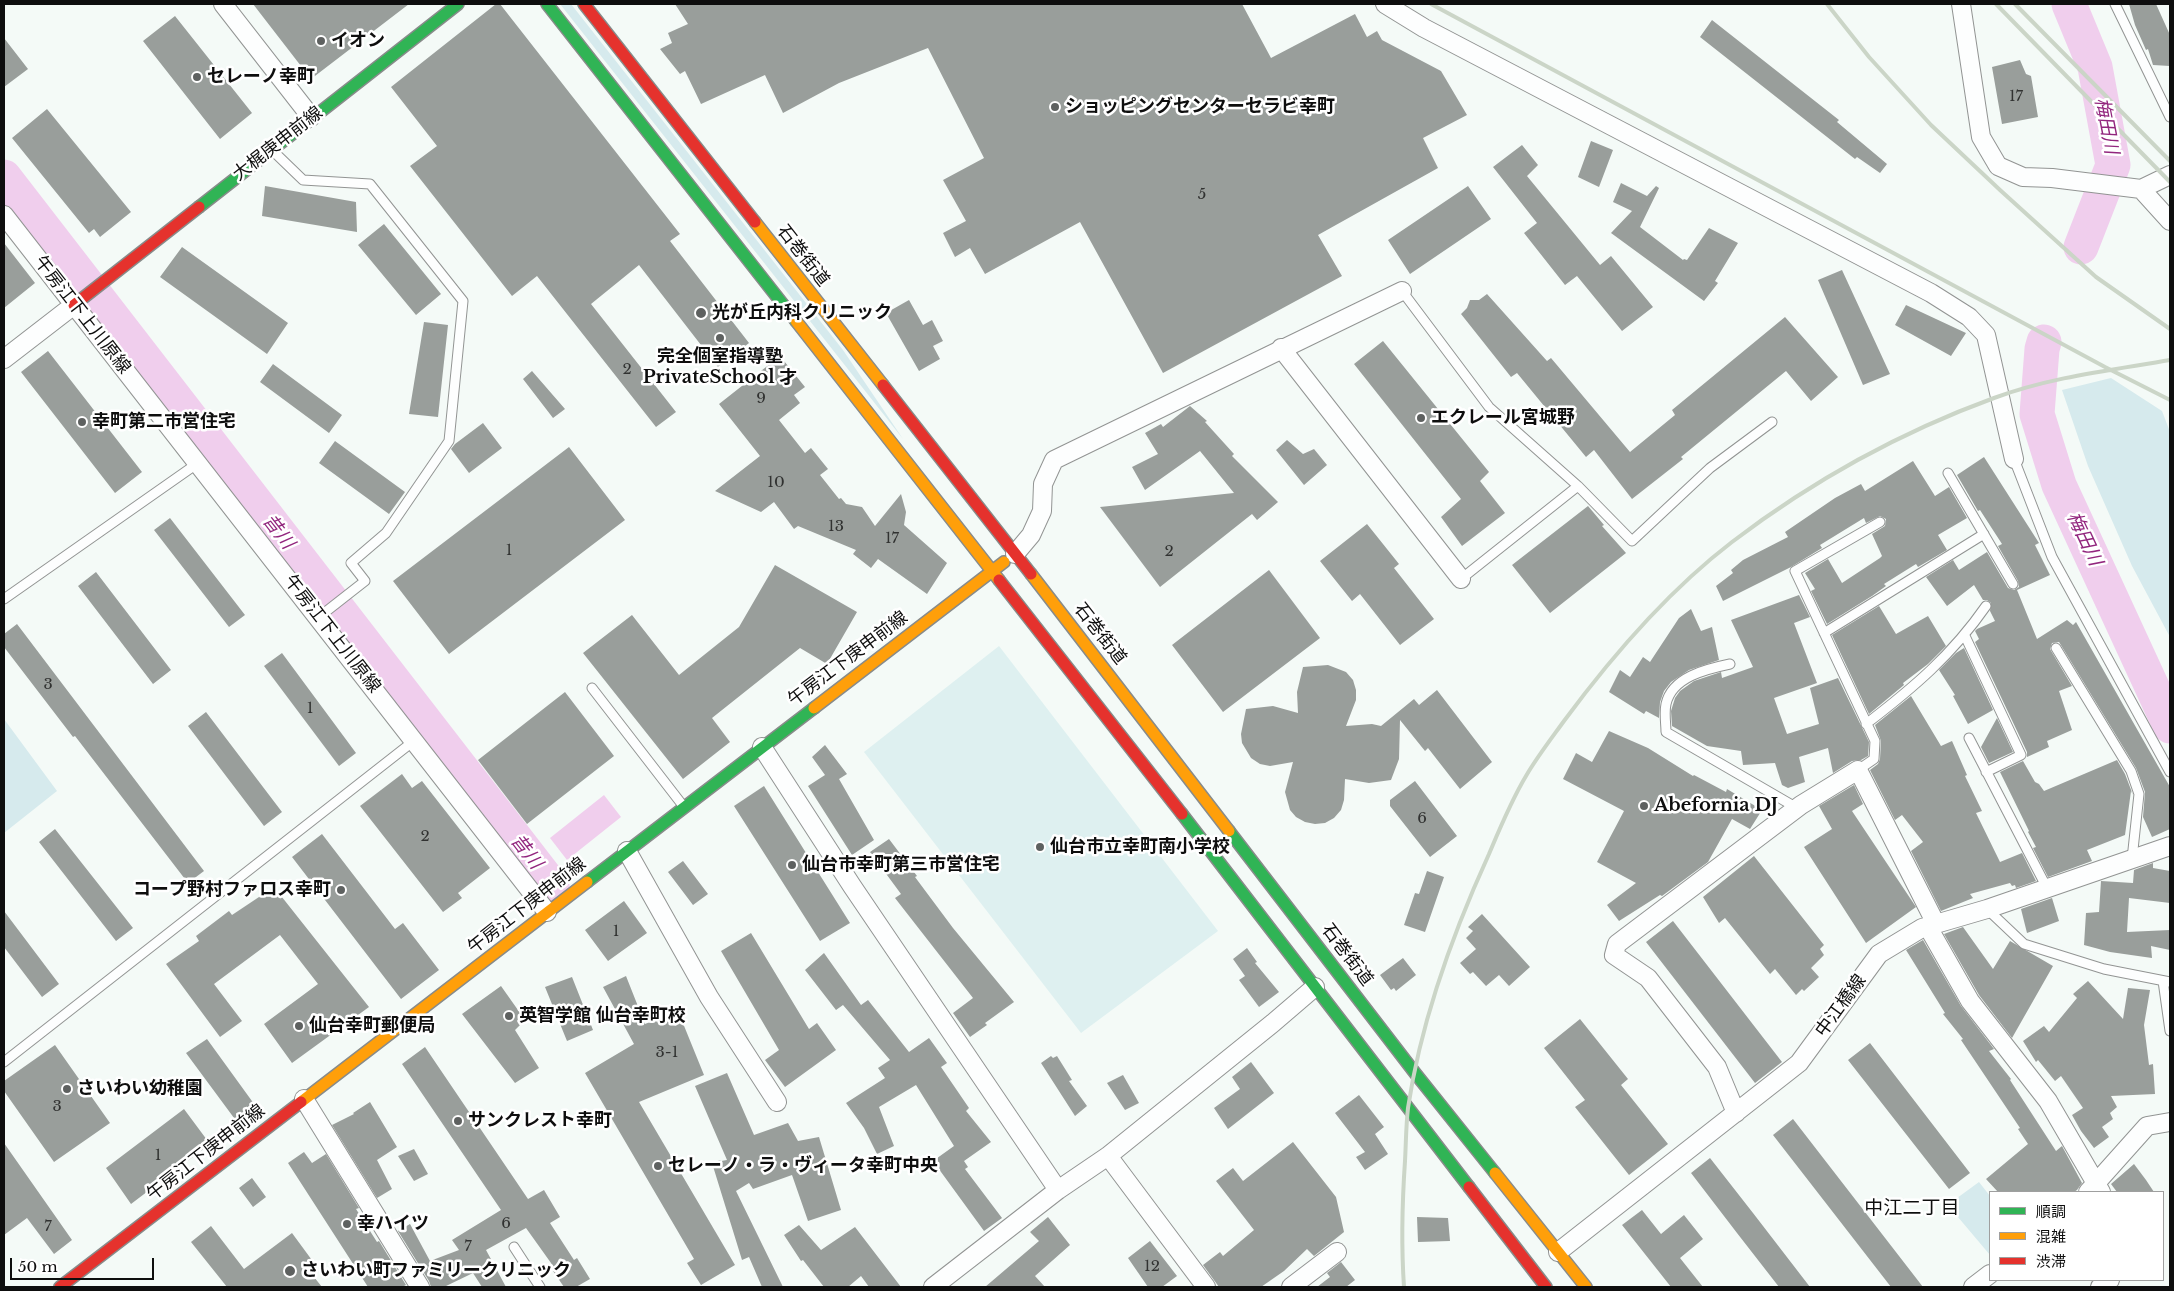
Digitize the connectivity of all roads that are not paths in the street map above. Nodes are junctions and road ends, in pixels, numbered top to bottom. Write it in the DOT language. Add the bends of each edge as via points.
graph roads {
  1 [pos="223,4"];
  2 [pos="458,4"];
  3 [pos="547,4"];
  4 [pos="584,4"];
  5 [pos="1385,4"];
  6 [pos="1961,4"];
  7 [pos="2115,4"];
  8 [pos="311,117"];
  9 [pos="2170,117"];
  10 [pos="271,149"];
  11 [pos="2170,175"];
  12 [pos="2133,188"];
  13 [pos="4,215"];
  14 [pos="2170,221"];
  15 [pos="1402,291"];
  16 [pos="81,300"];
  17 [pos="1281,348"];
  18 [pos="4,360"];
  19 [pos="1772,422"];
  20 [pos="2014,460"];
  21 [pos="198,463"];
  22 [pos="1948,473"];
  23 [pos="1578,486"];
  24 [pos="1880,522"];
  25 [pos="1984,534"];
  26 [pos="1015,554"];
  27 [pos="992,572"];
  28 [pos="1461,578"];
  29 [pos="2013,584"];
  30 [pos="4,599"];
  31 [pos="1986,606"];
  32 [pos="324,614"];
  33 [pos="1824,633"];
  34 [pos="1965,636"];
  35 [pos="2056,648"];
  36 [pos="1730,664"];
  37 [pos="592,688"];
  38 [pos="1866,724"];
  39 [pos="1969,738"];
  40 [pos="415,740"];
  41 [pos="762,747"];
  42 [pos="1858,770"];
  43 [pos="1986,772"];
  44 [pos="2170,772"];
  45 [pos="684,807"];
  46 [pos="1797,808"];
  47 [pos="2170,846"];
  48 [pos="627,851"];
  49 [pos="2132,859"];
  50 [pos="2047,888"];
  51 [pos="1987,909"];
  52 [pos="547,912"];
  53 [pos="1932,925"];
  54 [pos="2167,981"];
  55 [pos="1315,986"];
  56 [pos="2170,1031"];
  57 [pos="4,1062"];
  58 [pos="304,1099"];
  59 [pos="777,1102"];
  60 [pos="1736,1113"];
  61 [pos="2170,1122"];
  62 [pos="1108,1156"];
  63 [pos="1058,1190"];
  64 [pos="2095,1190"];
  65 [pos="514,1247"];
  66 [pos="1337,1252"];
  67 [pos="1558,1252"];
  68 [pos="1533,1270"];
  69 [pos="1989,1275"];
  70 [pos="60,1287"];
  71 [pos="420,1287"];
  72 [pos="540,1287"];
  73 [pos="933,1287"];
  74 [pos="1206,1287"];
  75 [pos="1291,1287"];
  76 [pos="1546,1287"];
  77 [pos="1586,1287"];
  78 [pos="1973,1287"];
  1 -- 8 [label="street"];
  2 -- 8 [label="street, 大梶庚申前線"];
  3 -- 27 [label="street"];
  4 -- 26 [label="street, 石巻街道"];
  5 -- 20 [label="street" via="1432,32 1931,293 1969,317 1986,335"];
  6 -- 12 [label="street" via="1981,137 1998,166 2023,177"];
  7 -- 9 [label="lane"];
  8 -- 10 [label="street, 大梶庚申前線"];
  10 -- 16 [label="street, 大梶庚申前線"];
  10 -- 32 [label="lane" via="303,180 370,184 463,301 449,441 386,533 351,563 365,581"];
  11 -- 12 [label="street"];
  12 -- 14 [label="street"];
  13 -- 16 [label="street, 午房江下上川原線"];
  15 -- 17 [label="street"];
  15 -- 23 [label="lane" via="1489,407"];
  16 -- 18 [label="street"];
  16 -- 21 [label="street, 午房江下上川原線"];
  17 -- 26 [label="street" via="1054,460 1043,484 1042,511 1031,535"];
  17 -- 28 [label="street"];
  19 -- 23 [label="lane" via="1710,468 1632,541"];
  20 -- 44 [label="lane" via="2052,557"];
  21 -- 30 [label="lane"];
  21 -- 32 [label="street, 午房江下上川原線"];
  22 -- 25 [label="lane"];
  23 -- 28 [label="lane"];
  24 -- 33 [label="lane" via="1795,571"];
  25 -- 29 [label="lane"];
  25 -- 33 [label="lane"];
  26 -- 27 [label="street, 午房江下庚申前線"];
  26 -- 67 [label="street, 石巻街道" via="1415,1073"];
  27 -- 41 [label="street, 午房江下庚申前線"];
  27 -- 55 [label="street"];
  31 -- 34 [label="lane"];
  32 -- 40 [label="street, 午房江下上川原線"];
  33 -- 38 [label="lane"];
  34 -- 38 [label="lane" via="1913,688"];
  34 -- 43 [label="lane" via="2021,755"];
  35 -- 49 [label="lane" via="2134,779 2139,794"];
  36 -- 46 [label="lane" via="1704,670 1674,686 1666,704 1666,732"];
  37 -- 45 [label="lane"];
  38 -- 42 [label="lane" via="1875,741 1874,759"];
  39 -- 43 [label="lane"];
  40 -- 52 [label="street, 午房江下上川原線"];
  40 -- 57 [label="lane"];
  41 -- 45 [label="street, 午房江下庚申前線"];
  41 -- 63 [label="street"];
  42 -- 46 [label="street"];
  42 -- 53 [label="street"];
  43 -- 50 [label="lane"];
  45 -- 48 [label="street, 午房江下庚申前線"];
  46 -- 60 [label="street" via="1617,944 1614,956 1648,978 1711,1059"];
  47 -- 49 [label="street, 中江橋線"];
  48 -- 52 [label="street, 午房江下庚申前線"];
  48 -- 59 [label="street" via="709,997"];
  49 -- 50 [label="street, 中江橋線"];
  50 -- 51 [label="street, 中江橋線"];
  51 -- 53 [label="street, 中江橋線"];
  51 -- 54 [label="lane" via="2024,944 2104,969"];
  52 -- 58 [label="street, 午房江下庚申前線"];
  53 -- 60 [label="street, 中江橋線" via="1879,954 1799,1063"];
  53 -- 64 [label="street" via="1970,1001 2048,1101"];
  54 -- 56 [label="lane"];
  55 -- 62 [label="street"];
  55 -- 68 [label="street"];
  58 -- 70 [label="street, 午房江下庚申前線"];
  58 -- 71 [label="street"];
  60 -- 67 [label="street, 中江橋線"];
  61 -- 64 [label="street" via="2147,1126"];
  62 -- 63 [label="street"];
  62 -- 74 [label="street"];
  63 -- 73 [label="street"];
  65 -- 72 [label="lane"];
  66 -- 75 [label="street"];
  67 -- 68 [label="street"];
  67 -- 77 [label="street, 石巻街道"];
  68 -- 76 [label="street"];
  69 -- 78 [label="street"];
}
